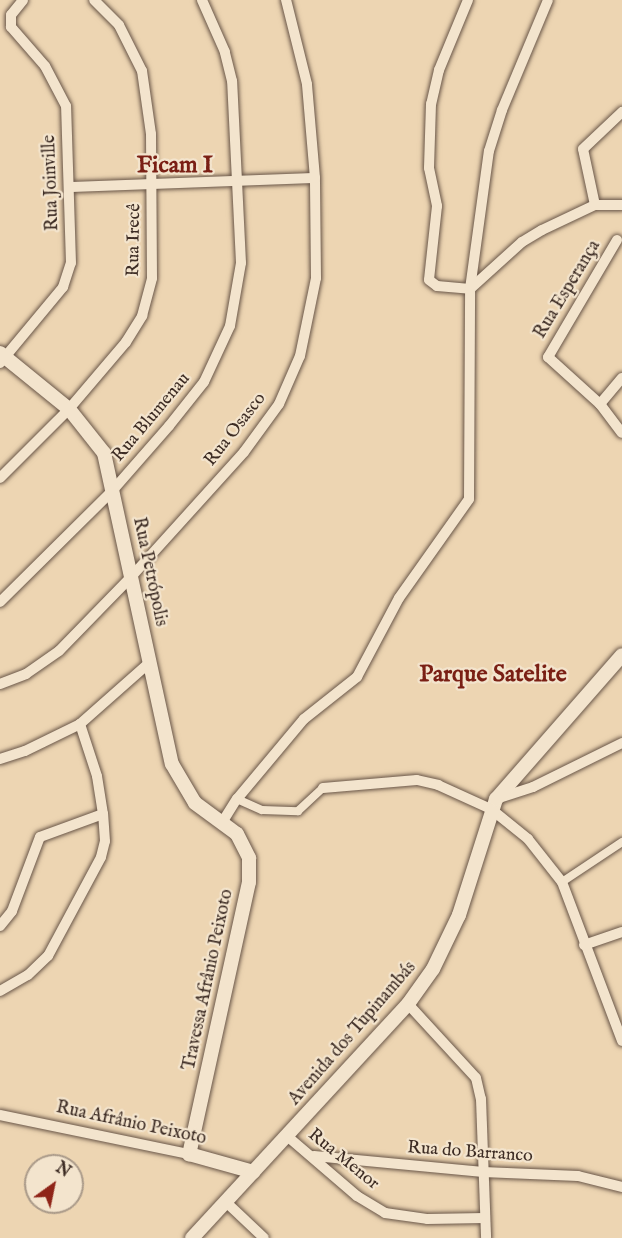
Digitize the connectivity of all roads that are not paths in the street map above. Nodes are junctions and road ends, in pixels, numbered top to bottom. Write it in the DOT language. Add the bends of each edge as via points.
graph roads {
  1 [pos="23,0"];
  2 [pos="93,0"];
  3 [pos="202,0"];
  4 [pos="468,0"];
  5 [pos="548,0"];
  6 [pos="290,1"];
  7 [pos="622,112"];
  8 [pos="315,178"];
  9 [pos="239,180"];
  10 [pos="153,182"];
  11 [pos="70,187"];
  12 [pos="595,205"];
  13 [pos="622,205"];
  14 [pos="617,240"];
  15 [pos="470,289"];
  16 [pos="2,358"];
  17 [pos="622,378"];
  18 [pos="600,404"];
  19 [pos="69,410"];
  20 [pos="622,433"];
  21 [pos="0,478"];
  22 [pos="113,490"];
  23 [pos="132,576"];
  24 [pos="0,602"];
  25 [pos="622,656"];
  26 [pos="150,662"];
  27 [pos="0,684"];
  28 [pos="80,724"];
  29 [pos="622,743"];
  30 [pos="0,759"];
  31 [pos="512,780"];
  32 [pos="533,787"];
  33 [pos="322,788"];
  34 [pos="237,799"];
  35 [pos="493,804"];
  36 [pos="103,814"];
  37 [pos="223,821"];
  38 [pos="622,842"];
  39 [pos="562,882"];
  40 [pos="0,926"];
  41 [pos="622,932"];
  42 [pos="584,945"];
  43 [pos="0,991"];
  44 [pos="408,1004"];
  45 [pos="622,1041"];
  46 [pos="0,1115"];
  47 [pos="287,1136"];
  48 [pos="189,1154"];
  49 [pos="314,1156"];
  50 [pos="254,1172"];
  51 [pos="483,1172"];
  52 [pos="622,1187"];
  53 [pos="226,1202"];
  54 [pos="485,1218"];
  55 [pos="192,1238"];
  56 [pos="264,1238"];
  57 [pos="486,1238"];
  1 -- 11 [label="street, Rua Joinville" via="11,15 11,27 58,85 66,106"];
  2 -- 10 [label="street, Rua Irecê" via="119,25 142,71"];
  3 -- 9 [label="street, Rua Blumenau" via="225,52 232,81"];
  4 -- 15 [label="street" via="439,70 431,104 429,168 437,206 428,276 437,286"];
  5 -- 15 [label="street" via="489,151"];
  6 -- 8 [label="street, Rua Osasco" via="308,84"];
  7 -- 12 [label="street" via="583,149"];
  8 -- 9 [label="street"];
  8 -- 23 [label="street, Rua Osasco" via="316,278 300,356 279,404 244,452"];
  9 -- 10 [label="street"];
  9 -- 22 [label="street, Rua Blumenau" via="241,263 230,326 204,382"];
  10 -- 11 [label="street"];
  10 -- 19 [label="street, Rua Irecê" via="152,278 148,299 126,342"];
  11 -- 16 [label="street, Rua Joinville" via="69,275"];
  12 -- 13 [label="street"];
  12 -- 15 [label="street" via="522,242"];
  14 -- 18 [label="street, Rua Esperança" via="548,357"];
  15 -- 34 [label="street" via="470,488 466,506 399,598 357,677 304,719"];
  16 -- 19 [label="street, Rua Petrópolis"];
  17 -- 18 [label="street"];
  18 -- 20 [label="street, Rua Esperança"];
  19 -- 21 [label="street, Rua Irecê"];
  19 -- 22 [label="street, Rua Petrópolis" via="104,453"];
  22 -- 23 [label="street, Rua Petrópolis"];
  22 -- 24 [label="street, Rua Blumenau"];
  23 -- 26 [label="street, Rua Petrópolis"];
  23 -- 27 [label="street, Rua Osasco" via="59,651 26,674"];
  25 -- 31 [label="street, Avenida dos Tupinambás"];
  26 -- 28 [label="street"];
  26 -- 37 [label="street, Rua Petrópolis" via="172,764 195,803"];
  28 -- 30 [label="street"];
  28 -- 36 [label="street" via="97,776"];
  29 -- 32 [label="street"];
  31 -- 32 [label="street"];
  31 -- 35 [label="street, Avenida dos Tupinambás"];
  32 -- 35 [label="street"];
  33 -- 34 [label="street" via="298,811 262,810"];
  33 -- 35 [label="street" via="417,780"];
  34 -- 37 [label="street"];
  35 -- 39 [label="street" via="528,839"];
  35 -- 44 [label="street, Avenida dos Tupinambás" via="459,915 434,969"];
  36 -- 40 [label="street" via="40,837 12,911"];
  36 -- 43 [label="street" via="105,841 101,857 60,936 28,975"];
  37 -- 48 [label="street, Travessa Afrânio Peixoto" via="245,847 250,870"];
  38 -- 39 [label="street"];
  39 -- 42 [label="street"];
  41 -- 42 [label="street"];
  42 -- 45 [label="street"];
  44 -- 47 [label="street, Avenida dos Tupinambás"];
  44 -- 51 [label="street" via="476,1078 481,1099"];
  46 -- 48 [label="street, Rua Afrânio Peixoto"];
  47 -- 49 [label="street, Rua Menor"];
  47 -- 50 [label="street, Avenida dos Tupinambás"];
  48 -- 50 [label="street, Rua Afrânio Peixoto"];
  49 -- 51 [label="street, Rua do Barranco"];
  49 -- 54 [label="street, Rua Menor" via="357,1196 385,1213 427,1219"];
  50 -- 53 [label="street, Avenida dos Tupinambás"];
  51 -- 52 [label="street, Rua do Barranco" via="578,1176"];
  51 -- 54 [label="street"];
  53 -- 55 [label="street, Avenida dos Tupinambás"];
  53 -- 56 [label="street"];
  54 -- 57 [label="street"];
}
